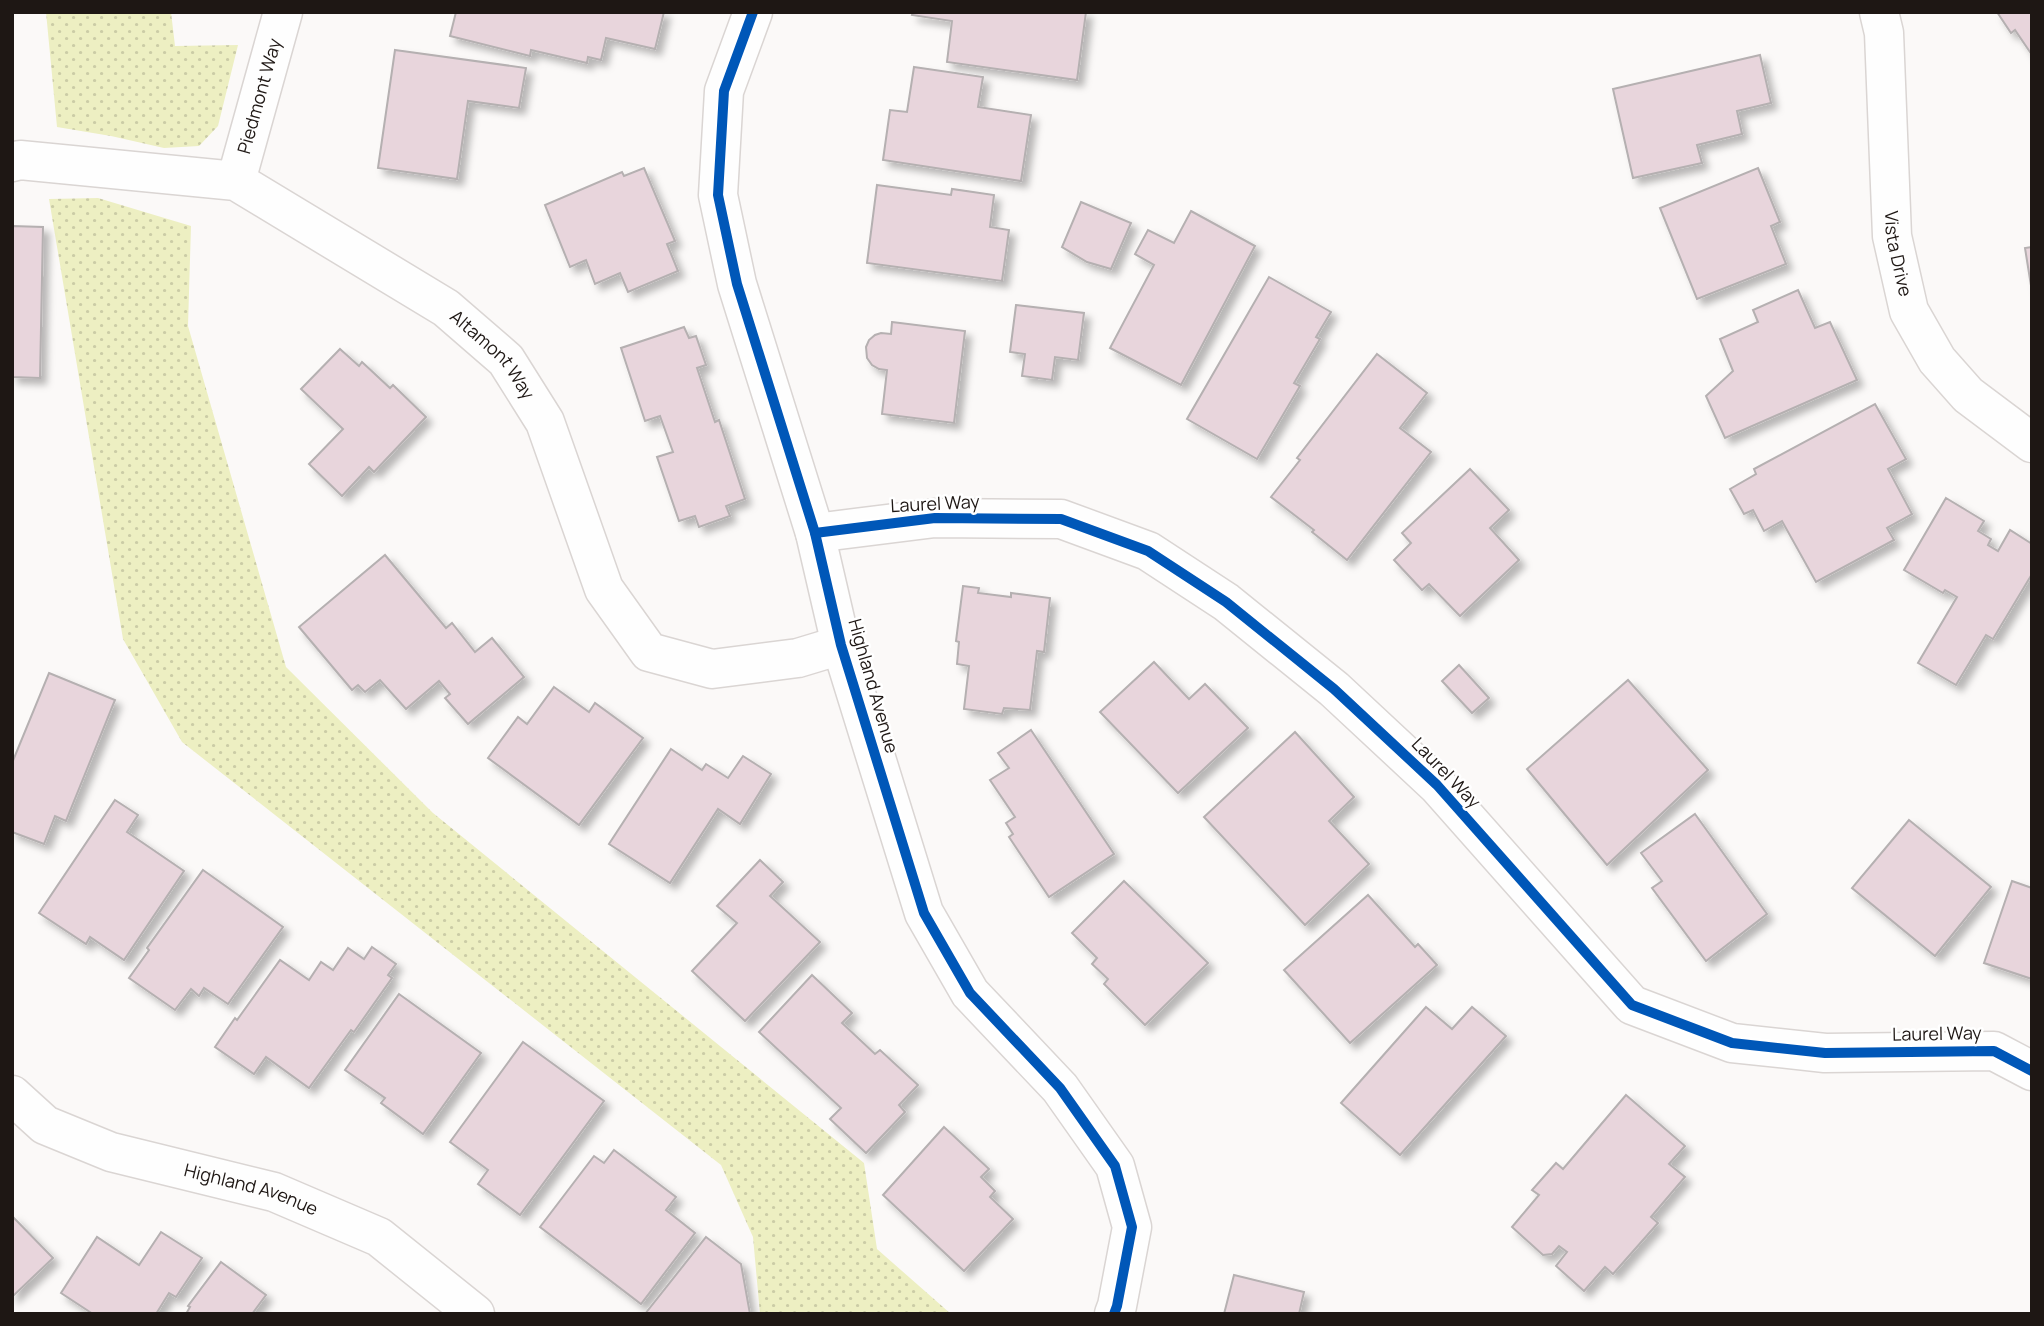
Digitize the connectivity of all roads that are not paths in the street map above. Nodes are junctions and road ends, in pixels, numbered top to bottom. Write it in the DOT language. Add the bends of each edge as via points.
graph roads {
  1 [pos="282,12"];
  2 [pos="753,12"];
  3 [pos="1879,12"];
  4 [pos="12,162"];
  5 [pos="236,181"];
  6 [pos="2032,443"];
  7 [pos="815,533"];
  8 [pos="841,645"];
  9 [pos="2032,1071"];
  10 [pos="12,1095"];
  11 [pos="475,1314"];
  12 [pos="1114,1314"];
  1 -- 5 [label="street, Piedmont Way"];
  2 -- 7 [label="street, Highland Avenue" via="724,91 718,195 737,284"];
  3 -- 6 [label="street, Vista Drive" via="1884,33 1892,236 1909,311 1937,360 1968,395"];
  4 -- 5 [label="street, Altamont Way"];
  5 -- 8 [label="street, Altamont Way" via="446,308 506,360 545,422 604,589 649,652 712,669 798,659"];
  7 -- 8 [label="street, Highland Avenue"];
  7 -- 9 [label="street, Laurel Way" via="935,519 1061,519 1148,551 1226,602 1335,689 1437,785 1632,1005 1732,1043 1825,1053 1994,1051"];
  8 -- 12 [label="street, Highland Avenue" via="924,913 970,993 1060,1088 1115,1166 1132,1227"];
  10 -- 11 [label="street, Highland Avenue" via="45,1125 111,1152 274,1192 379,1237"];
}
